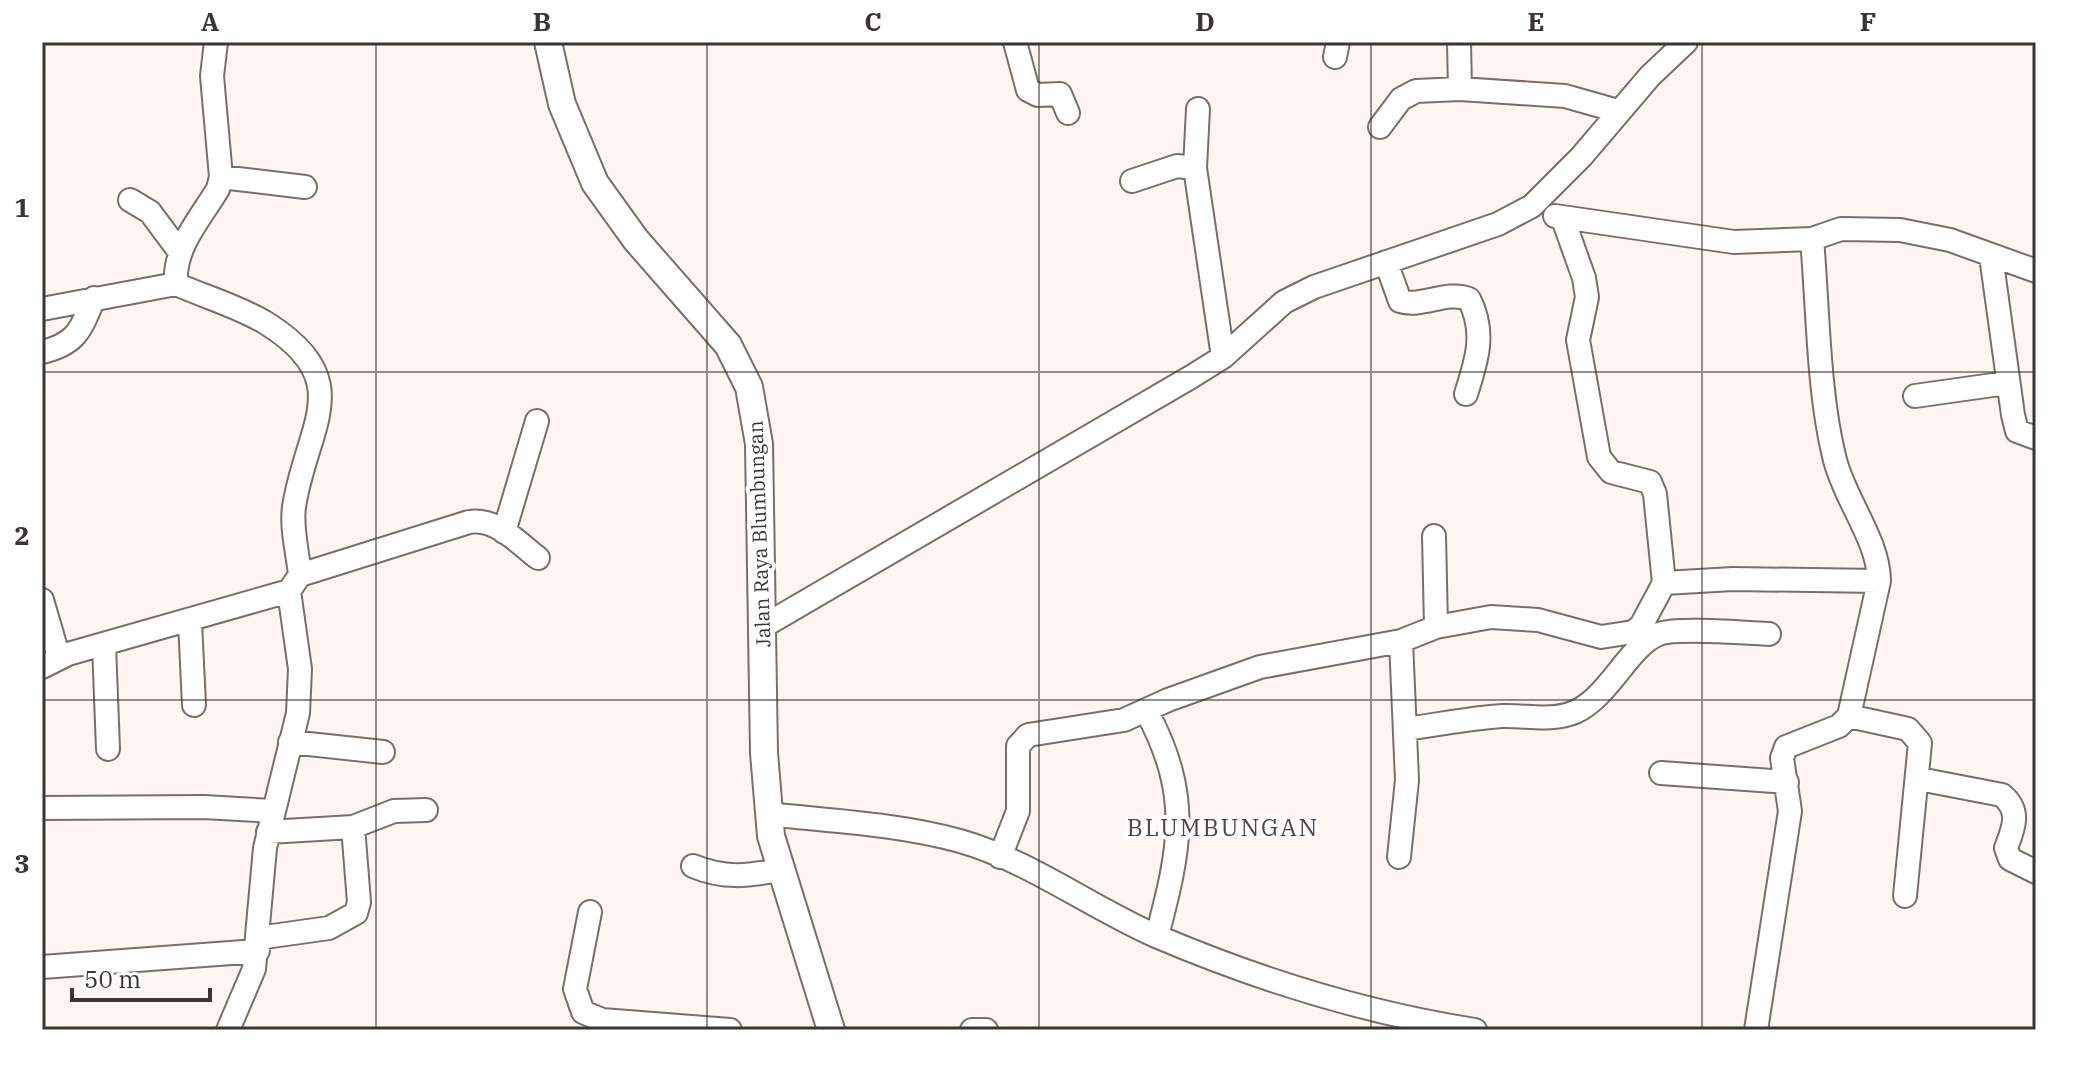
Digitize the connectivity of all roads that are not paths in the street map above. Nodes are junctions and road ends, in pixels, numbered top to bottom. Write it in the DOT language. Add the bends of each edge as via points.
graph roads {
  1 [pos="216,42"];
  2 [pos="548,42"];
  3 [pos="1015,42"];
  4 [pos="1459,42"];
  5 [pos="1681,44"];
  6 [pos="1460,89"];
  7 [pos="1198,109"];
  8 [pos="1618,111"];
  9 [pos="1068,113"];
  10 [pos="1380,127"];
  11 [pos="1195,168"];
  12 [pos="221,177"];
  13 [pos="1132,181"];
  14 [pos="305,187"];
  15 [pos="130,200"];
  16 [pos="1532,206"];
  17 [pos="1563,219"];
  18 [pos="1812,239"];
  19 [pos="179,251"];
  20 [pos="1991,256"];
  21 [pos="1386,262"];
  22 [pos="2036,271"];
  23 [pos="176,284"];
  24 [pos="94,298"];
  25 [pos="42,309"];
  26 [pos="42,352"];
  27 [pos="1223,357"];
  28 [pos="2007,383"];
  29 [pos="1466,394"];
  30 [pos="1915,396"];
  31 [pos="537,421"];
  32 [pos="2036,438"];
  33 [pos="504,532"];
  34 [pos="1434,536"];
  35 [pos="538,558"];
  36 [pos="1879,581"];
  37 [pos="295,583"];
  38 [pos="1664,583"];
  39 [pos="42,600"];
  40 [pos="190,622"];
  41 [pos="762,627"];
  42 [pos="1436,627"];
  43 [pos="1769,634"];
  44 [pos="1401,641"];
  45 [pos="104,645"];
  46 [pos="50,663"];
  47 [pos="194,705"];
  48 [pos="1147,712"];
  49 [pos="1849,716"];
  50 [pos="1405,729"];
  51 [pos="290,742"];
  52 [pos="108,749"];
  53 [pos="383,752"];
  54 [pos="1661,773"];
  55 [pos="1919,779"];
  56 [pos="1787,782"];
  57 [pos="42,808"];
  58 [pos="426,810"];
  59 [pos="768,814"];
  60 [pos="270,822"];
  61 [pos="353,827"];
  62 [pos="1000,857"];
  63 [pos="1399,857"];
  64 [pos="693,866"];
  65 [pos="780,870"];
  66 [pos="2036,872"];
  67 [pos="1905,896"];
  68 [pos="590,912"];
  69 [pos="1157,936"];
  70 [pos="258,944"];
  71 [pos="42,967"];
  72 [pos="1438,1027"];
  73 [pos="228,1030"];
  74 [pos="730,1030"];
  75 [pos="831,1030"];
  76 [pos="972,1030"];
  77 [pos="986,1030"];
  78 [pos="1475,1030"];
  79 [pos="1756,1030"];
  1 -- 12 [label="street" via="212,76"];
  2 -- 41 [label="main road, Jalan Raya Blumbungan" via="562,104 595,183 636,240 728,345 749,387 759,444"];
  3 -- 9 [label="street" via="1028,90 1060,94"];
  4 -- 6 [label="street"];
  5 -- 8 [label="street"];
  6 -- 8 [label="street" via="1565,96"];
  6 -- 10 [label="street" via="1407,94"];
  7 -- 11 [label="street"];
  8 -- 16 [label="street"];
  11 -- 13 [label="street" via="1177,166"];
  11 -- 27 [label="street"];
  12 -- 14 [label="street"];
  12 -- 19 [label="street"];
  15 -- 19 [label="street" via="150,212"];
  16 -- 17 [label="street"];
  16 -- 21 [label="street" via="1498,224"];
  17 -- 18 [label="street" via="1734,242"];
  17 -- 38 [label="street" via="1587,297 1578,340 1599,457 1611,472 1646,479 1653,486"];
  18 -- 20 [label="street" via="1841,229 1900,230 1950,240"];
  18 -- 36 [label="street" via="1830,441 1844,492 1877,560"];
  19 -- 23 [label="street"];
  20 -- 22 [label="street"];
  20 -- 28 [label="street"];
  21 -- 27 [label="street" via="1284,302"];
  21 -- 29 [label="street" via="1400,301 1458,295 1469,299 1480,337"];
  23 -- 24 [label="street"];
  23 -- 37 [label="street" via="265,322 289,339 318,376 320,405 294,507"];
  24 -- 25 [label="street"];
  24 -- 26 [label="street" via="71,342"];
  27 -- 41 [label="street"];
  28 -- 30 [label="street"];
  28 -- 32 [label="street" via="2017,431"];
  31 -- 33 [label="street"];
  33 -- 35 [label="street"];
  33 -- 37 [label="street" via="488,522 469,522"];
  34 -- 42 [label="street"];
  36 -- 38 [label="street"];
  36 -- 49 [label="street"];
  37 -- 40 [label="street"];
  37 -- 51 [label="street" via="300,669"];
  38 -- 42 [label="street" via="1641,626 1622,636 1601,637 1538,620 1491,617"];
  39 -- 46 [label="street"];
  40 -- 45 [label="street"];
  40 -- 47 [label="street"];
  41 -- 59 [label="main road, Jalan Raya Blumbungan"];
  42 -- 44 [label="street"];
  43 -- 50 [label="street" via="1659,634 1646,641 1594,700 1576,711 1558,717 1502,716"];
  44 -- 48 [label="street" via="1260,667"];
  44 -- 50 [label="street"];
  45 -- 46 [label="street"];
  45 -- 52 [label="street"];
  48 -- 62 [label="street" via="1021,739 1018,811"];
  48 -- 69 [label="street" via="1171,770 1177,818 1178,855"];
  49 -- 55 [label="street" via="1916,735"];
  49 -- 56 [label="street" via="1839,726 1786,747 1782,758"];
  50 -- 63 [label="street" via="1407,798"];
  51 -- 53 [label="street"];
  51 -- 60 [label="street"];
  54 -- 56 [label="street"];
  55 -- 66 [label="street" via="2002,795 2014,810 2016,823 2006,848 2010,859"];
  55 -- 67 [label="street"];
  56 -- 79 [label="street" via="1790,811"];
  57 -- 60 [label="street" via="204,807"];
  58 -- 61 [label="street" via="394,811"];
  59 -- 62 [label="street" via="929,834"];
  59 -- 65 [label="main road, Jalan Raya Blumbungan"];
  60 -- 61 [label="street"];
  60 -- 70 [label="street"];
  61 -- 70 [label="street" via="356,913 329,928"];
  62 -- 69 [label="street"];
  64 -- 65 [label="street" via="743,877"];
  65 -- 75 [label="main road, Jalan Raya Blumbungan"];
  68 -- 74 [label="street" via="575,989 583,1012 602,1020"];
  69 -- 72 [label="street" via="1274,980"];
  70 -- 71 [label="street"];
  70 -- 73 [label="street" via="249,984"];
  72 -- 78 [label="street"];
  76 -- 77 [label="street"];
}
